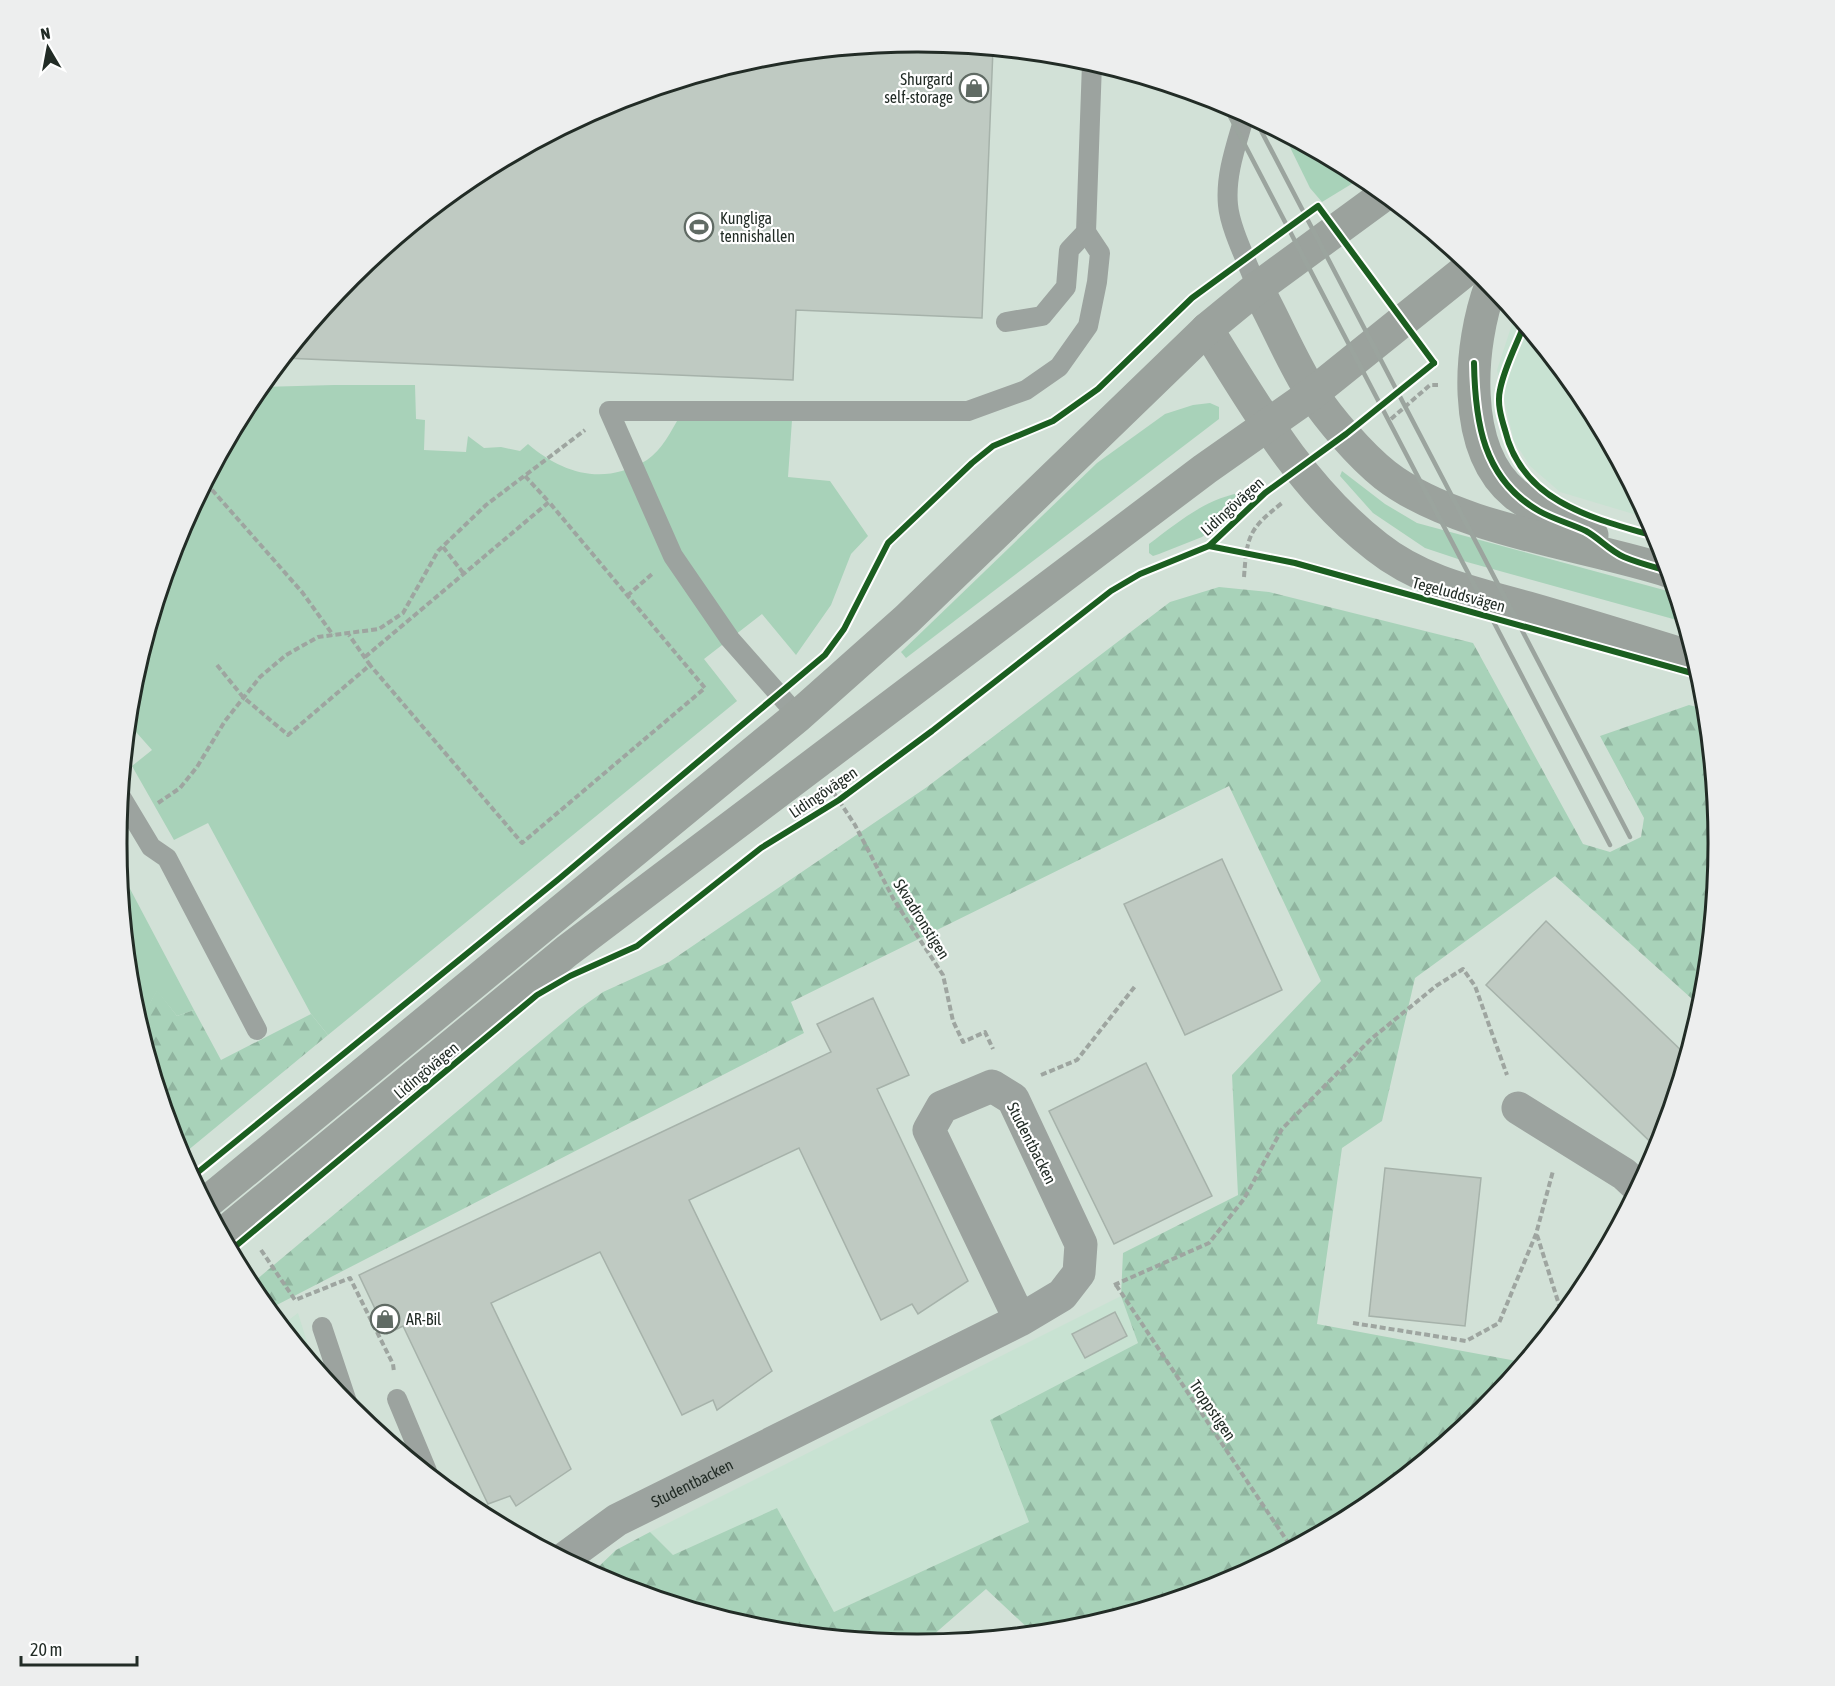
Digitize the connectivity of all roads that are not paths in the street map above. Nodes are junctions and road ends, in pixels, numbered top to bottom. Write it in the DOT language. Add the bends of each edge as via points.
graph roads {
  1 [pos="1092,72"];
  2 [pos="1242,123"];
  3 [pos="1377,200"];
  4 [pos="1086,232"];
  5 [pos="1464,272"];
  6 [pos="1257,288"];
  7 [pos="1487,296"];
  8 [pos="1006,322"];
  9 [pos="1207,329"];
  10 [pos="1312,393"];
  11 [pos="1266,425"];
  12 [pos="1623,556"];
  13 [pos="1658,568"];
  14 [pos="1685,655"];
  15 [pos="798,716"];
  16 [pos="128,808"];
  17 [pos="257,1030"];
  18 [pos="1518,1108"];
  19 [pos="1632,1181"];
  20 [pos="212,1198"];
  21 [pos="228,1230"];
  22 [pos="1020,1320"];
  23 [pos="322,1327"];
  24 [pos="340,1382"];
  25 [pos="397,1399"];
  26 [pos="422,1458"];
  27 [pos="571,1553"];
  1 -- 4 [label="lane"];
  2 -- 6 [label="lane" via="1230,168 1227,204"];
  3 -- 6 [label="main road"];
  4 -- 8 [label="lane" via="1069,250 1066,287 1042,316"];
  4 -- 15 [label="lane" via="1100,253 1088,326 1059,367 1026,390 968,411 609,411 672,556 730,639"];
  5 -- 10 [label="main road, Lidingövägen"];
  6 -- 9 [label="main road"];
  6 -- 10 [label="main road"];
  7 -- 12 [label="main road" via="1474,382 1482,441 1496,473 1539,511 1587,532"];
  9 -- 11 [label="main road, Tegeluddsvägen"];
  9 -- 15 [label="main road" via="907,619"];
  10 -- 11 [label="main road, Lidingövägen"];
  10 -- 12 [label="main road" via="1357,448 1404,487 1454,511 1539,537"];
  11 -- 14 [label="main road, Tegeluddsvägen" via="1309,483 1350,525 1378,549 1413,570 1460,590"];
  11 -- 21 [label="main road, Lidingövägen" via="567,951"];
  12 -- 13 [label="main road"];
  15 -- 20 [label="main road"];
  16 -- 17 [label="lane" via="151,847 167,858"];
  18 -- 19 [label="street"];
  22 -- 22 [label="street, Studentbacken" via="1062,1295 1079,1274 1081,1244 1013,1099 992,1086 942,1107 929,1130"];
  22 -- 27 [label="street, Studentbacken" via="617,1520"];
  23 -- 24 [label="lane"];
  25 -- 26 [label="lane"];
}
